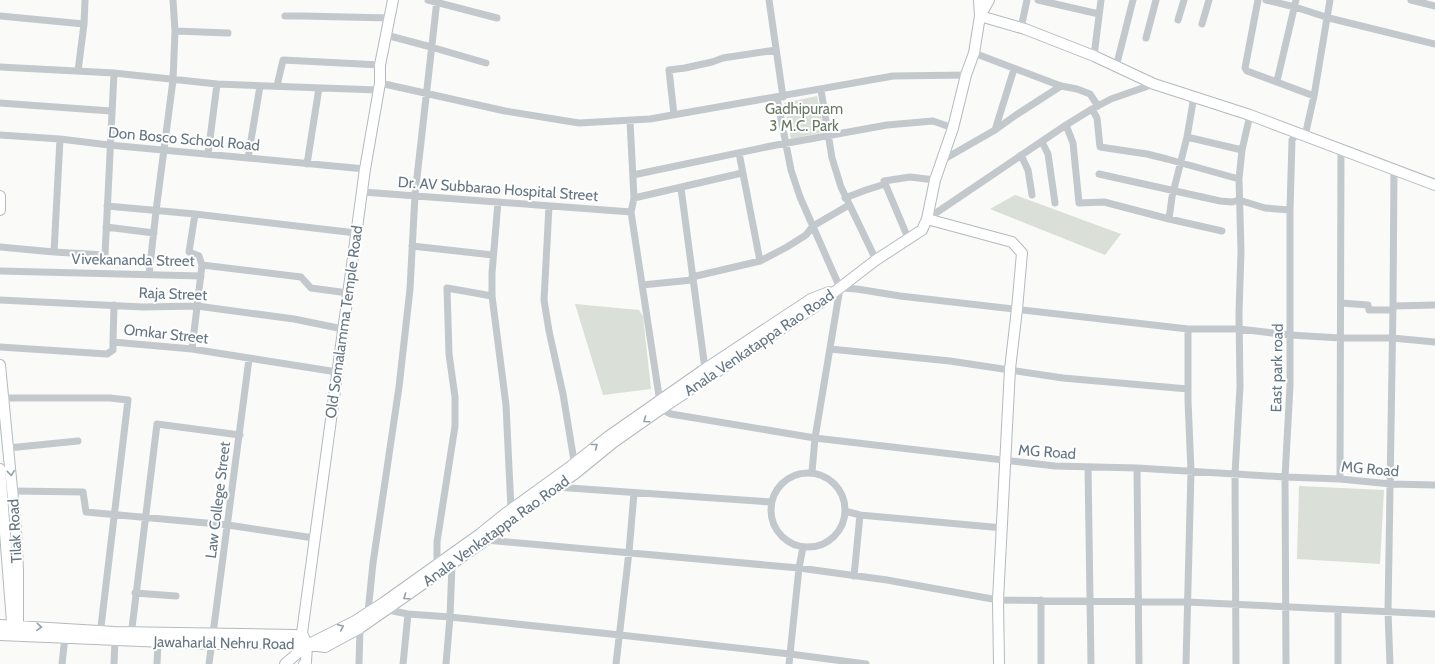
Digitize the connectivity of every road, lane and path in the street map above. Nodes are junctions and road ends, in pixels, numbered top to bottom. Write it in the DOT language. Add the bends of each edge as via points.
graph roads {
  1 [pos="85,0"];
  2 [pos="173,0"];
  3 [pos="392,0"];
  4 [pos="428,0"];
  5 [pos="769,0"];
  6 [pos="979,0"];
  7 [pos="989,0"];
  8 [pos="1027,0"];
  9 [pos="1038,0"];
  10 [pos="1101,0"];
  11 [pos="1133,0"];
  12 [pos="1156,0"];
  13 [pos="1184,0"];
  14 [pos="1209,0"];
  15 [pos="1258,0"];
  16 [pos="1266,0"];
  17 [pos="1330,0"];
  18 [pos="1411,0"];
  19 [pos="437,1"];
  20 [pos="1295,3"];
  21 [pos="1435,6"];
  22 [pos="1098,14"];
  23 [pos="0,16"];
  24 [pos="285,16"];
  25 [pos="980,16"];
  26 [pos="390,18"];
  27 [pos="497,18"];
  28 [pos="1328,18"];
  29 [pos="1178,20"];
  30 [pos="84,24"];
  31 [pos="1202,24"];
  32 [pos="1021,28"];
  33 [pos="175,31"];
  34 [pos="228,33"];
  35 [pos="386,35"];
  36 [pos="1146,38"];
  37 [pos="1435,44"];
  38 [pos="431,47"];
  39 [pos="776,50"];
  40 [pos="974,54"];
  41 [pos="1094,56"];
  42 [pos="486,63"];
  43 [pos="380,65"];
  44 [pos="0,67"];
  45 [pos="1116,67"];
  46 [pos="1014,69"];
  47 [pos="78,71"];
  48 [pos="114,73"];
  49 [pos="966,75"];
  50 [pos="173,80"];
  51 [pos="1277,81"];
  52 [pos="217,84"];
  53 [pos="1154,84"];
  54 [pos="260,86"];
  55 [pos="278,86"];
  56 [pos="379,86"];
  57 [pos="1061,86"];
  58 [pos="319,88"];
  59 [pos="821,90"];
  60 [pos="426,94"];
  61 [pos="1194,96"];
  62 [pos="1314,96"];
  63 [pos="780,97"];
  64 [pos="0,103"];
  65 [pos="1095,108"];
  66 [pos="111,111"];
  67 [pos="1250,115"];
  68 [pos="674,116"];
  69 [pos="630,121"];
  70 [pos="1066,125"];
  71 [pos="953,128"];
  72 [pos="995,130"];
  73 [pos="1301,134"];
  74 [pos="0,135"];
  75 [pos="828,135"];
  76 [pos="1187,137"];
  77 [pos="60,139"];
  78 [pos="1042,142"];
  79 [pos="786,143"];
  80 [pos="109,145"];
  81 [pos="1341,148"];
  82 [pos="164,150"];
  83 [pos="1242,150"];
  84 [pos="739,153"];
  85 [pos="208,154"];
  86 [pos="1022,155"];
  87 [pos="248,158"];
  88 [pos="941,161"];
  89 [pos="1181,163"];
  90 [pos="307,164"];
  91 [pos="365,169"];
  92 [pos="1394,169"];
  93 [pos="742,173"];
  94 [pos="1099,174"];
  95 [pos="633,175"];
  96 [pos="1239,179"];
  97 [pos="935,180"];
  98 [pos="885,184"];
  99 [pos="1435,184"];
  100 [pos="681,188"];
  101 [pos="1174,191"];
  102 [pos="362,192"];
  103 [pos="415,195"];
  104 [pos="1032,195"];
  105 [pos="0,196"];
  106 [pos="634,198"];
  107 [pos="845,198"];
  108 [pos="1239,200"];
  109 [pos="498,202"];
  110 [pos="1055,204"];
  111 [pos="849,205"];
  112 [pos="107,206"];
  113 [pos="549,206"];
  114 [pos="0,210"];
  115 [pos="1290,210"];
  116 [pos="156,211"];
  117 [pos="631,212"];
  118 [pos="195,214"];
  119 [pos="927,219"];
  120 [pos="1169,219"];
  121 [pos="813,226"];
  122 [pos="106,227"];
  123 [pos="1222,231"];
  124 [pos="154,233"];
  125 [pos="356,233"];
  126 [pos="908,238"];
  127 [pos="412,246"];
  128 [pos="0,247"];
  129 [pos="54,252"];
  130 [pos="493,255"];
  131 [pos="760,260"];
  132 [pos="876,260"];
  133 [pos="202,265"];
  134 [pos="0,271"];
  135 [pos="149,275"];
  136 [pos="201,276"];
  137 [pos="692,279"];
  138 [pos="642,285"];
  139 [pos="840,288"];
  140 [pos="348,293"];
  141 [pos="492,296"];
  142 [pos="0,300"];
  143 [pos="1341,303"];
  144 [pos="114,305"];
  145 [pos="1435,305"];
  146 [pos="197,306"];
  147 [pos="1393,308"];
  148 [pos="1017,309"];
  149 [pos="344,329"];
  150 [pos="1188,329"];
  151 [pos="1239,329"];
  152 [pos="1290,335"];
  153 [pos="1341,338"];
  154 [pos="1392,338"];
  155 [pos="113,342"];
  156 [pos="1435,342"];
  157 [pos="0,347"];
  158 [pos="192,349"];
  159 [pos="830,349"];
  160 [pos="249,359"];
  161 [pos="0,365"];
  162 [pos="705,369"];
  163 [pos="1010,369"];
  164 [pos="337,372"];
  165 [pos="1188,389"];
  166 [pos="2,398"];
  167 [pos="660,404"];
  168 [pos="240,435"];
  169 [pos="815,438"];
  170 [pos="78,441"];
  171 [pos="8,448"];
  172 [pos="1006,462"];
  173 [pos="1088,467"];
  174 [pos="575,468"];
  175 [pos="1137,468"];
  176 [pos="0,469"];
  177 [pos="1191,471"];
  178 [pos="812,472"];
  179 [pos="1235,474"];
  180 [pos="1285,477"];
  181 [pos="1340,478"];
  182 [pos="1391,484"];
  183 [pos="0,485"];
  184 [pos="1435,485"];
  185 [pos="555,487"];
  186 [pos="13,491"];
  187 [pos="634,493"];
  188 [pos="771,502"];
  189 [pos="511,509"];
  190 [pos="845,511"];
  191 [pos="114,514"];
  192 [pos="860,515"];
  193 [pos="146,518"];
  194 [pos="228,524"];
  195 [pos="1003,528"];
  196 [pos="7,531"];
  197 [pos="483,537"];
  198 [pos="314,538"];
  199 [pos="803,547"];
  200 [pos="629,552"];
  201 [pos="437,564"];
  202 [pos="452,564"];
  203 [pos="799,568"];
  204 [pos="9,571"];
  205 [pos="854,576"];
  206 [pos="135,593"];
  207 [pos="176,596"];
  208 [pos="998,600"];
  209 [pos="1041,600"];
  210 [pos="1090,600"];
  211 [pos="1139,601"];
  212 [pos="1186,602"];
  213 [pos="1234,604"];
  214 [pos="1286,606"];
  215 [pos="388,610"];
  216 [pos="1338,610"];
  217 [pos="368,612"];
  218 [pos="1388,612"];
  219 [pos="408,614"];
  220 [pos="1435,614"];
  221 [pos="450,617"];
  222 [pos="0,625"];
  223 [pos="360,628"];
  224 [pos="15,630"];
  225 [pos="620,634"];
  226 [pos="0,635"];
  227 [pos="100,635"];
  228 [pos="65,637"];
  229 [pos="131,637"];
  230 [pos="212,639"];
  231 [pos="115,640"];
  232 [pos="158,642"];
  233 [pos="307,645"];
  234 [pos="790,654"];
  235 [pos="62,664"];
  236 [pos="114,664"];
  237 [pos="157,664"];
  238 [pos="209,664"];
  239 [pos="285,664"];
  240 [pos="304,664"];
  241 [pos="359,664"];
  242 [pos="403,664"];
  243 [pos="446,664"];
  244 [pos="616,664"];
  245 [pos="789,664"];
  246 [pos="866,664"];
  247 [pos="999,664"];
  248 [pos="1041,664"];
  249 [pos="1091,664"];
  250 [pos="1139,664"];
  251 [pos="1186,664"];
  252 [pos="1236,664"];
  253 [pos="1286,664"];
  254 [pos="1338,664"];
  255 [pos="1390,664"];
  1 -- 30 [label="street"];
  2 -- 33 [label="street"];
  3 -- 26 [label="main road, Old Somalamma Temple Road"];
  4 -- 19 [label="street"];
  5 -- 39 [label="street"];
  6 -- 25 [label="main road"];
  7 -- 25 [label="main road"];
  8 -- 32 [label="street"];
  9 -- 22 [label="street"];
  10 -- 22 [label="street"];
  11 -- 45 [label="street"];
  12 -- 36 [label="street"];
  13 -- 29 [label="street"];
  14 -- 31 [label="street"];
  15 -- 51 [label="street" via="1245,68 1247,71"];
  16 -- 20 [label="street"];
  17 -- 28 [label="street, East park road"];
  18 -- 21 [label="street"];
  19 -- 27 [label="street"];
  19 -- 38 [label="street"];
  20 -- 28 [label="street"];
  20 -- 51 [label="street"];
  22 -- 41 [label="street"];
  23 -- 30 [label="street"];
  24 -- 26 [label="street"];
  25 -- 32 [label="main road"];
  25 -- 40 [label="main road"];
  26 -- 35 [label="main road, Old Somalamma Temple Road"];
  28 -- 37 [label="street"];
  28 -- 62 [label="street, East park road"];
  30 -- 47 [label="street"];
  32 -- 41 [label="main road"];
  33 -- 34 [label="street"];
  33 -- 50 [label="street"];
  35 -- 38 [label="street"];
  35 -- 43 [label="main road, Old Somalamma Temple Road"];
  38 -- 42 [label="street"];
  38 -- 60 [label="street"];
  39 -- 63 [label="street"];
  39 -- 68 [label="street" via="669,70"];
  40 -- 46 [label="street"];
  40 -- 49 [label="main road"];
  41 -- 45 [label="main road"];
  43 -- 55 [label="street" via="283,60"];
  43 -- 56 [label="main road, Old Somalamma Temple Road"];
  44 -- 47 [label="street"];
  45 -- 53 [label="main road"];
  46 -- 57 [label="street"];
  46 -- 72 [label="street"];
  47 -- 48 [label="street"];
  48 -- 50 [label="street"];
  48 -- 66 [label="street"];
  49 -- 59 [label="street" via="893,76"];
  49 -- 71 [label="main road"];
  50 -- 52 [label="street"];
  50 -- 82 [label="street"];
  51 -- 62 [label="street"];
  52 -- 54 [label="street"];
  52 -- 85 [label="street"];
  53 -- 61 [label="main road"];
  53 -- 65 [label="street" via="1111,99"];
  54 -- 55 [label="street"];
  54 -- 87 [label="street"];
  55 -- 58 [label="street"];
  56 -- 58 [label="street"];
  56 -- 60 [label="street"];
  56 -- 91 [label="main road, Old Somalamma Temple Road"];
  57 -- 65 [label="street" via="1090,94"];
  57 -- 72 [label="street"];
  58 -- 90 [label="street"];
  59 -- 63 [label="street"];
  59 -- 75 [label="street"];
  60 -- 69 [label="street" via="579,123"];
  60 -- 103 [label="street"];
  61 -- 67 [label="main road"];
  61 -- 76 [label="street"];
  62 -- 73 [label="street, East park road"];
  63 -- 68 [label="street"];
  63 -- 79 [label="street"];
  64 -- 66 [label="street"];
  65 -- 70 [label="street"];
  65 -- 89 [label="street" via="1100,147 1147,154"];
  66 -- 80 [label="street"];
  67 -- 73 [label="main road"];
  67 -- 83 [label="street"];
  68 -- 69 [label="street"];
  69 -- 95 [label="street"];
  70 -- 78 [label="street"];
  70 -- 120 [label="street" via="1073,143 1079,203 1104,202"];
  71 -- 75 [label="street" via="933,121 887,125"];
  71 -- 88 [label="main road"];
  72 -- 88 [label="street"];
  73 -- 81 [label="main road"];
  73 -- 115 [label="street, East park road" via="1292,140"];
  74 -- 77 [label="street, Don Bosco School Road"];
  75 -- 79 [label="street"];
  75 -- 107 [label="street" via="832,158"];
  76 -- 83 [label="street"];
  76 -- 89 [label="street"];
  77 -- 80 [label="street, Don Bosco School Road"];
  77 -- 129 [label="street"];
  78 -- 86 [label="street"];
  78 -- 110 [label="street" via="1048,154"];
  79 -- 84 [label="street"];
  79 -- 121 [label="street" via="800,197"];
  80 -- 82 [label="street, Don Bosco School Road"];
  80 -- 112 [label="street"];
  81 -- 92 [label="main road"];
  81 -- 143 [label="street"];
  82 -- 85 [label="street, Don Bosco School Road"];
  82 -- 116 [label="street"];
  83 -- 96 [label="street"];
  84 -- 93 [label="street"];
  84 -- 95 [label="street"];
  85 -- 87 [label="street, Don Bosco School Road"];
  86 -- 104 [label="street" via="1028,170"];
  86 -- 119 [label="street"];
  87 -- 90 [label="street, Don Bosco School Road"];
  88 -- 97 [label="main road"];
  89 -- 96 [label="street"];
  89 -- 101 [label="street"];
  90 -- 91 [label="street, Don Bosco School Road"];
  91 -- 102 [label="main road, Old Somalamma Temple Road"];
  92 -- 99 [label="main road"];
  92 -- 147 [label="street"];
  93 -- 100 [label="street"];
  93 -- 131 [label="street"];
  94 -- 101 [label="street"];
  95 -- 106 [label="street"];
  96 -- 108 [label="street"];
  97 -- 98 [label="street" via="910,177 884,180"];
  97 -- 119 [label="main road"];
  98 -- 107 [label="street"];
  98 -- 126 [label="street"];
  100 -- 106 [label="street"];
  100 -- 137 [label="street"];
  101 -- 108 [label="street" via="1220,201"];
  101 -- 120 [label="street"];
  102 -- 103 [label="street, Dr. AV Subbarao Hospital Street"];
  102 -- 125 [label="main road, Old Somalamma Temple Road"];
  103 -- 109 [label="street, Dr. AV Subbarao Hospital Street"];
  103 -- 127 [label="street"];
  105 -- 114 [label="main road"];
  106 -- 117 [label="street"];
  107 -- 111 [label="street"];
  108 -- 115 [label="street" via="1265,208"];
  108 -- 151 [label="street"];
  109 -- 113 [label="street, Dr. AV Subbarao Hospital Street"];
  109 -- 130 [label="street"];
  111 -- 121 [label="street"];
  111 -- 132 [label="street"];
  112 -- 116 [label="street"];
  112 -- 122 [label="street"];
  113 -- 117 [label="street, Dr. AV Subbarao Hospital Street"];
  113 -- 174 [label="street" via="544,300"];
  115 -- 152 [label="street, East park road"];
  116 -- 118 [label="street"];
  116 -- 124 [label="street"];
  117 -- 138 [label="street"];
  118 -- 125 [label="street"];
  118 -- 133 [label="street" via="189,252 199,256"];
  119 -- 126 [label="main road" via="922,230"];
  119 -- 148 [label="main road" via="1012,242 1022,253"];
  120 -- 123 [label="street"];
  121 -- 131 [label="street" via="806,235 794,243"];
  121 -- 139 [label="street"];
  122 -- 124 [label="street"];
  122 -- 129 [label="street" via="105,255"];
  124 -- 135 [label="street"];
  125 -- 140 [label="main road, Old Somalamma Temple Road"];
  126 -- 132 [label="main road"];
  127 -- 130 [label="street"];
  127 -- 217 [label="street" via="399,387"];
  128 -- 129 [label="street"];
  130 -- 141 [label="street"];
  131 -- 137 [label="street"];
  132 -- 139 [label="main road"];
  133 -- 136 [label="street, Vivekananda Street"];
  133 -- 140 [label="street, Vivekananda Street" via="302,277 311,288"];
  134 -- 135 [label="street, Vivekananda Street"];
  135 -- 136 [label="street, Vivekananda Street"];
  136 -- 146 [label="street"];
  137 -- 138 [label="street"];
  137 -- 162 [label="street"];
  138 -- 167 [label="street"];
  139 -- 148 [label="street"];
  139 -- 159 [label="street"];
  139 -- 162 [label="main road, Anala Venkatappa Rao Road" via="811,299"];
  139 -- 167 [label="main road, Anala Venkatappa Rao Road" via="810,310"];
  140 -- 149 [label="main road, Old Somalamma Temple Road"];
  141 -- 189 [label="street" via="506,405"];
  141 -- 201 [label="street" via="447,288 455,426 437,542"];
  142 -- 144 [label="street, Raja Street"];
  143 -- 147 [label="street" via="1368,305 1369,310"];
  143 -- 153 [label="street"];
  144 -- 146 [label="street, Raja Street"];
  144 -- 155 [label="street"];
  145 -- 147 [label="street"];
  146 -- 149 [label="street, Raja Street" via="294,319"];
  146 -- 158 [label="street"];
  147 -- 154 [label="street"];
  148 -- 150 [label="street"];
  148 -- 163 [label="main road"];
  149 -- 164 [label="main road, Old Somalamma Temple Road"];
  150 -- 151 [label="street"];
  150 -- 165 [label="street"];
  151 -- 152 [label="street"];
  151 -- 179 [label="street" via="1240,387"];
  152 -- 153 [label="street"];
  152 -- 180 [label="street, East park road"];
  153 -- 154 [label="street"];
  153 -- 181 [label="street"];
  154 -- 156 [label="street"];
  154 -- 182 [label="street"];
  155 -- 157 [label="street, Omkar Street" via="113,350 106,354"];
  155 -- 158 [label="street, Omkar Street"];
  158 -- 160 [label="street, Omkar Street"];
  159 -- 163 [label="street"];
  159 -- 169 [label="street"];
  160 -- 164 [label="street, Omkar Street"];
  160 -- 168 [label="street, Law College Street"];
  161 -- 166 [label="main road, Tilak Road"];
  162 -- 167 [label="main road, Anala Venkatappa Rao Road"];
  163 -- 165 [label="street" via="1063,378"];
  163 -- 172 [label="main road"];
  164 -- 198 [label="main road, Old Somalamma Temple Road"];
  165 -- 177 [label="street"];
  166 -- 171 [label="main road, Tilak Road"];
  166 -- 191 [label="street" via="128,400"];
  167 -- 169 [label="street, MG Road" via="670,414"];
  167 -- 174 [label="main road, Anala Venkatappa Rao Road" via="614,442"];
  168 -- 193 [label="street" via="157,424"];
  168 -- 194 [label="street, Law College Street"];
  169 -- 172 [label="street, MG Road"];
  169 -- 178 [label="street"];
  170 -- 171 [label="street"];
  171 -- 186 [label="main road, Tilak Road, one-way"];
  172 -- 173 [label="street, MG Road"];
  172 -- 195 [label="main road"];
  173 -- 175 [label="street, MG Road"];
  173 -- 210 [label="street"];
  174 -- 185 [label="main road, Anala Venkatappa Rao Road"];
  174 -- 189 [label="main road, Anala Venkatappa Rao Road"];
  175 -- 177 [label="street, MG Road"];
  175 -- 211 [label="street"];
  176 -- 183 [label="main road, Tilak Road"];
  177 -- 179 [label="street, MG Road"];
  177 -- 212 [label="street"];
  178 -- 188 [label="street" via="794,475 779,486"];
  178 -- 190 [label="street" via="829,479 841,493"];
  179 -- 180 [label="street, MG Road"];
  179 -- 213 [label="street"];
  180 -- 181 [label="street, MG Road"];
  180 -- 214 [label="street, East park road"];
  181 -- 182 [label="street, MG Road"];
  182 -- 184 [label="street, MG Road"];
  182 -- 218 [label="street"];
  183 -- 196 [label="main road, Tilak Road"];
  185 -- 187 [label="street"];
  185 -- 197 [label="main road, Anala Venkatappa Rao Road"];
  186 -- 191 [label="street" via="83,492 86,512"];
  186 -- 196 [label="main road, Tilak Road"];
  187 -- 188 [label="street"];
  187 -- 200 [label="street"];
  188 -- 199 [label="street" via="772,522 784,539"];
  189 -- 197 [label="main road, Anala Venkatappa Rao Road"];
  190 -- 192 [label="street"];
  190 -- 199 [label="street" via="843,523 832,538 816,546"];
  191 -- 193 [label="street"];
  191 -- 227 [label="street"];
  192 -- 195 [label="street"];
  192 -- 205 [label="street"];
  193 -- 194 [label="street"];
  193 -- 206 [label="street"];
  194 -- 198 [label="street"];
  194 -- 230 [label="street, Law College Street"];
  195 -- 208 [label="main road"];
  196 -- 204 [label="main road, Tilak Road"];
  197 -- 200 [label="street"];
  197 -- 201 [label="main road, Anala Venkatappa Rao Road"];
  197 -- 202 [label="main road, Anala Venkatappa Rao Road"];
  198 -- 233 [label="main road, Old Somalamma Temple Road" via="302,633"];
  199 -- 203 [label="street"];
  200 -- 203 [label="street"];
  200 -- 225 [label="street"];
  201 -- 217 [label="main road, Anala Venkatappa Rao Road"];
  202 -- 215 [label="main road, Anala Venkatappa Rao Road, one-way"];
  202 -- 221 [label="street"];
  203 -- 205 [label="street"];
  203 -- 234 [label="street"];
  204 -- 224 [label="main road, Tilak Road"];
  205 -- 208 [label="street"];
  206 -- 207 [label="street"];
  206 -- 229 [label="street"];
  208 -- 209 [label="street"];
  208 -- 247 [label="main road"];
  209 -- 210 [label="street"];
  209 -- 248 [label="street"];
  210 -- 211 [label="street"];
  210 -- 249 [label="street"];
  211 -- 212 [label="street"];
  211 -- 250 [label="street"];
  212 -- 213 [label="street"];
  212 -- 251 [label="street"];
  213 -- 214 [label="street"];
  213 -- 252 [label="street"];
  214 -- 216 [label="street"];
  214 -- 253 [label="street, East park road"];
  215 -- 219 [label="street"];
  215 -- 223 [label="main road, Anala Venkatappa Rao Road"];
  216 -- 218 [label="street"];
  216 -- 254 [label="street"];
  233 -- 217 [label="main road, Anala Venkatappa Rao Road, one-way"];
  218 -- 220 [label="street"];
  218 -- 255 [label="street"];
  219 -- 221 [label="street"];
  219 -- 242 [label="street"];
  221 -- 225 [label="street"];
  221 -- 243 [label="street"];
  222 -- 224 [label="main road, Jawaharlal Nehru Road"];
  223 -- 233 [label="main road, Anala Venkatappa Rao Road" via="325,647"];
  223 -- 241 [label="street"];
  224 -- 226 [label="main road, Jawaharlal Nehru Road"];
  224 -- 227 [label="main road, Jawaharlal Nehru Road, one-way"];
  224 -- 228 [label="main road, Jawaharlal Nehru Road"];
  225 -- 234 [label="street"];
  225 -- 244 [label="street"];
  227 -- 228 [label="main road, Jawaharlal Nehru Road"];
  227 -- 229 [label="main road, Jawaharlal Nehru Road"];
  227 -- 231 [label="main road, Jawaharlal Nehru Road"];
  228 -- 235 [label="street"];
  229 -- 230 [label="main road, Jawaharlal Nehru Road"];
  229 -- 231 [label="main road, Jawaharlal Nehru Road"];
  229 -- 232 [label="main road, Jawaharlal Nehru Road"];
  230 -- 232 [label="main road, Jawaharlal Nehru Road"];
  230 -- 233 [label="main road, Jawaharlal Nehru Road"];
  230 -- 238 [label="street, Law College Street"];
  231 -- 236 [label="street"];
  232 -- 237 [label="street"];
  233 -- 239 [label="main road, Anala Venkatappa Rao Road"];
  233 -- 240 [label="main road"];
  234 -- 245 [label="street"];
  234 -- 246 [label="street"];
}
